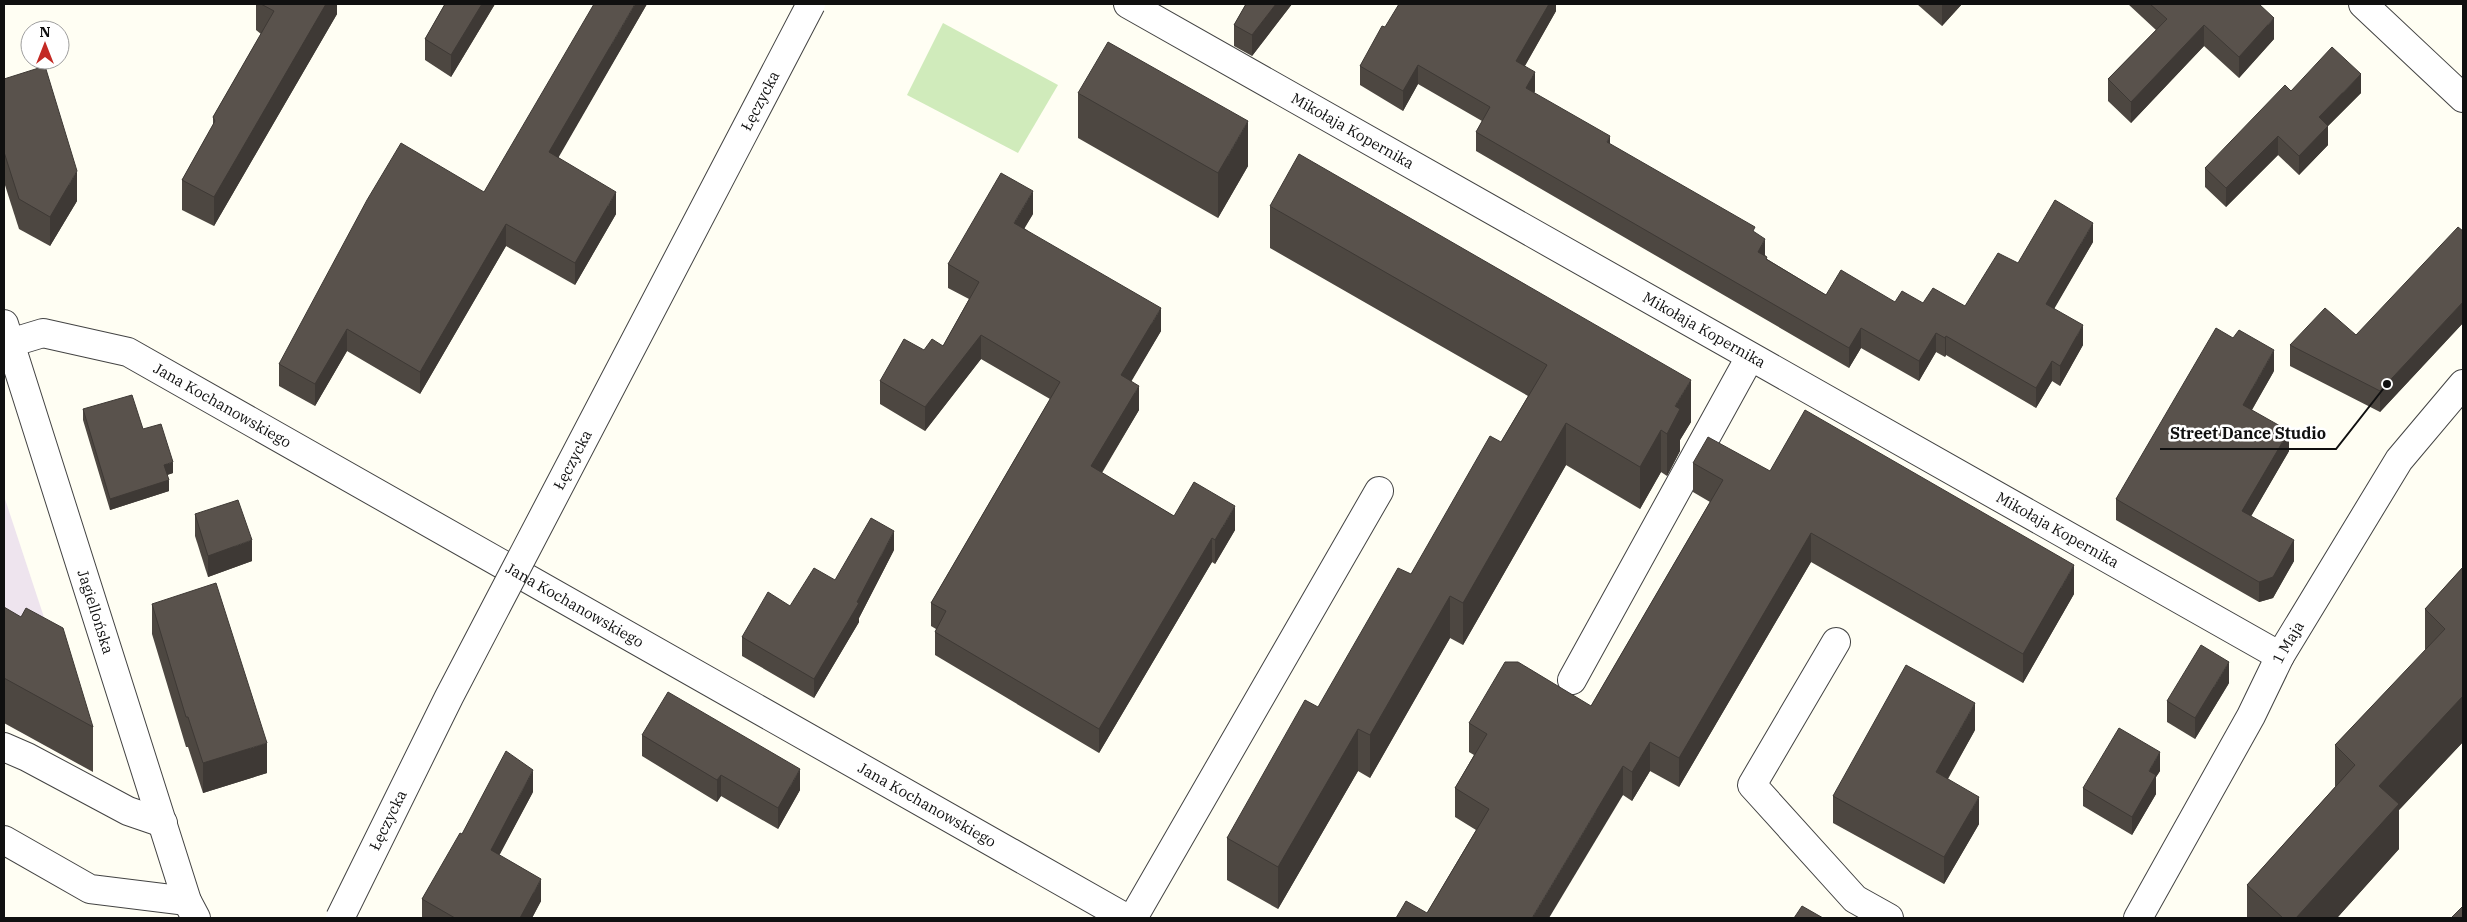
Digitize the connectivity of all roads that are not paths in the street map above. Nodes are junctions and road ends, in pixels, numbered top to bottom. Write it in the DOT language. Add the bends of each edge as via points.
graph roads {
  1 [pos="811,4"];
  2 [pos="1128,4"];
  3 [pos="2363,4"];
  4 [pos="2463,98"];
  5 [pos="7,334"];
  6 [pos="1750,358"];
  7 [pos="2463,384"];
  8 [pos="1379,491"];
  9 [pos="1836,642"];
  10 [pos="2280,656"];
  11 [pos="1572,680"];
  12 [pos="4,747"];
  13 [pos="163,823"];
  14 [pos="4,840"];
  15 [pos="192,909"];
  16 [pos="340,918"];
  17 [pos="1126,918"];
  18 [pos="1133,918"];
  19 [pos="1889,918"];
  20 [pos="2138,918"];
  1 -- 16 [label="street, Łęczycka, bridge" via="449,697"];
  2 -- 6 [label="street, Mikołaja Kopernika"];
  3 -- 4 [label="street"];
  5 -- 13 [label="street, Jagiellońska"];
  5 -- 17 [label="street, Jana Kochanowskiego" via="43,333 128,352"];
  6 -- 10 [label="street, Mikołaja Kopernika"];
  6 -- 11 [label="street"];
  7 -- 10 [label="street, 1 Maja" via="2399,460"];
  8 -- 18 [label="street"];
  9 -- 19 [label="street" via="1752,785 1855,899"];
  10 -- 20 [label="street, 1 Maja" via="2251,716"];
  12 -- 13 [label="street" via="128,811"];
  13 -- 15 [label="street, Jagiellońska"];
  14 -- 15 [label="street" via="90,889"];
}
